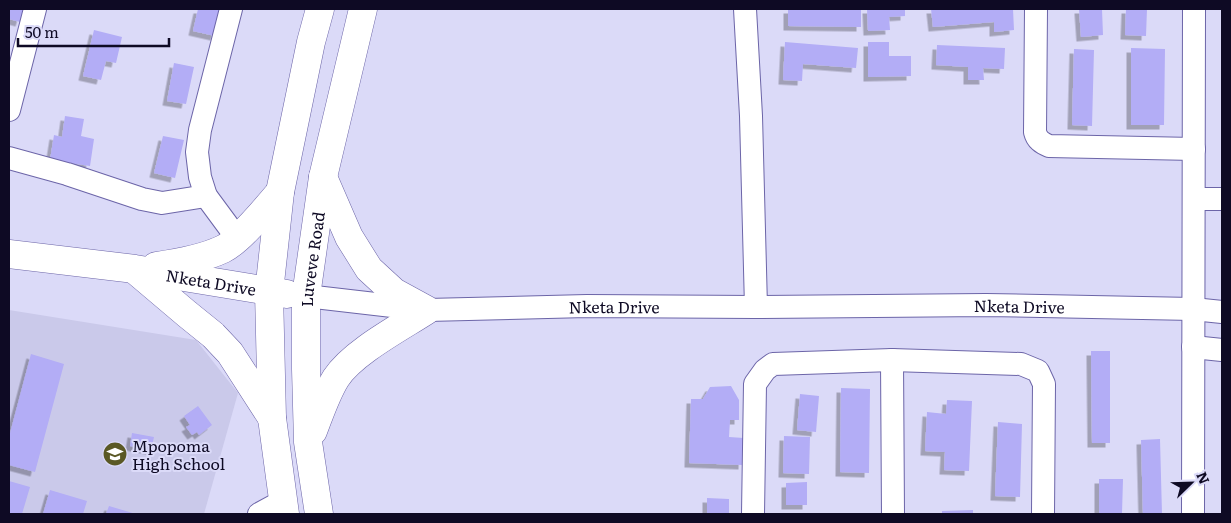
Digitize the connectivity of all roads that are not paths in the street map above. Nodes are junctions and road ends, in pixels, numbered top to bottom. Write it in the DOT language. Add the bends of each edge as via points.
graph roads {
  1 [pos="35,9"];
  2 [pos="231,9"];
  3 [pos="320,9"];
  4 [pos="362,9"];
  5 [pos="745,9"];
  6 [pos="1036,9"];
  7 [pos="1194,9"];
  8 [pos="9,110"];
  9 [pos="1194,148"];
  10 [pos="9,158"];
  11 [pos="323,177"];
  12 [pos="280,192"];
  13 [pos="206,196"];
  14 [pos="1194,199"];
  15 [pos="1222,199"];
  16 [pos="237,238"];
  17 [pos="9,254"];
  18 [pos="134,269"];
  19 [pos="269,292"];
  20 [pos="306,296"];
  21 [pos="756,307"];
  22 [pos="1193,308"];
  23 [pos="427,310"];
  24 [pos="1222,312"];
  25 [pos="1193,347"];
  26 [pos="1222,350"];
  27 [pos="892,360"];
  28 [pos="272,418"];
  29 [pos="308,442"];
  30 [pos="284,507"];
  31 [pos="259,514"];
  32 [pos="319,514"];
  33 [pos="753,514"];
  34 [pos="894,514"];
  35 [pos="1043,514"];
  36 [pos="1193,514"];
  1 -- 8 [label="street"];
  2 -- 13 [label="street" via="197,152"];
  3 -- 12 [label="street"];
  4 -- 11 [label="street, Luveve Road"];
  5 -- 21 [label="street" via="752,116"];
  6 -- 9 [label="street" via="1035,132 1041,142 1048,146"];
  7 -- 9 [label="street"];
  9 -- 14 [label="street"];
  10 -- 13 [label="street" via="162,203"];
  11 -- 20 [label="street, Luveve Road"];
  11 -- 23 [label="street" via="349,238 369,269 394,292"];
  12 -- 16 [label="street"];
  12 -- 19 [label="street"];
  13 -- 16 [label="street"];
  14 -- 15 [label="street"];
  14 -- 22 [label="street"];
  16 -- 18 [label="street" via="224,248 203,256"];
  17 -- 18 [label="street, Nketa Drive"];
  18 -- 19 [label="street, Nketa Drive"];
  18 -- 28 [label="street" via="213,334 230,353"];
  19 -- 20 [label="street, Nketa Drive"];
  19 -- 28 [label="street"];
  20 -- 23 [label="street, Nketa Drive"];
  20 -- 29 [label="street, Luveve Road"];
  21 -- 22 [label="street, Nketa Drive" via="986,305"];
  21 -- 23 [label="street, Nketa Drive" via="587,306"];
  22 -- 24 [label="street, Nketa Drive"];
  22 -- 25 [label="street"];
  23 -- 29 [label="street" via="382,338 337,376"];
  25 -- 26 [label="street"];
  25 -- 36 [label="street"];
  27 -- 33 [label="street" via="774,364 765,370 755,384"];
  27 -- 34 [label="street"];
  27 -- 35 [label="street" via="1021,364 1038,371 1044,384"];
  28 -- 30 [label="street"];
  29 -- 32 [label="street, Luveve Road"];
  30 -- 31 [label="street"];
}
